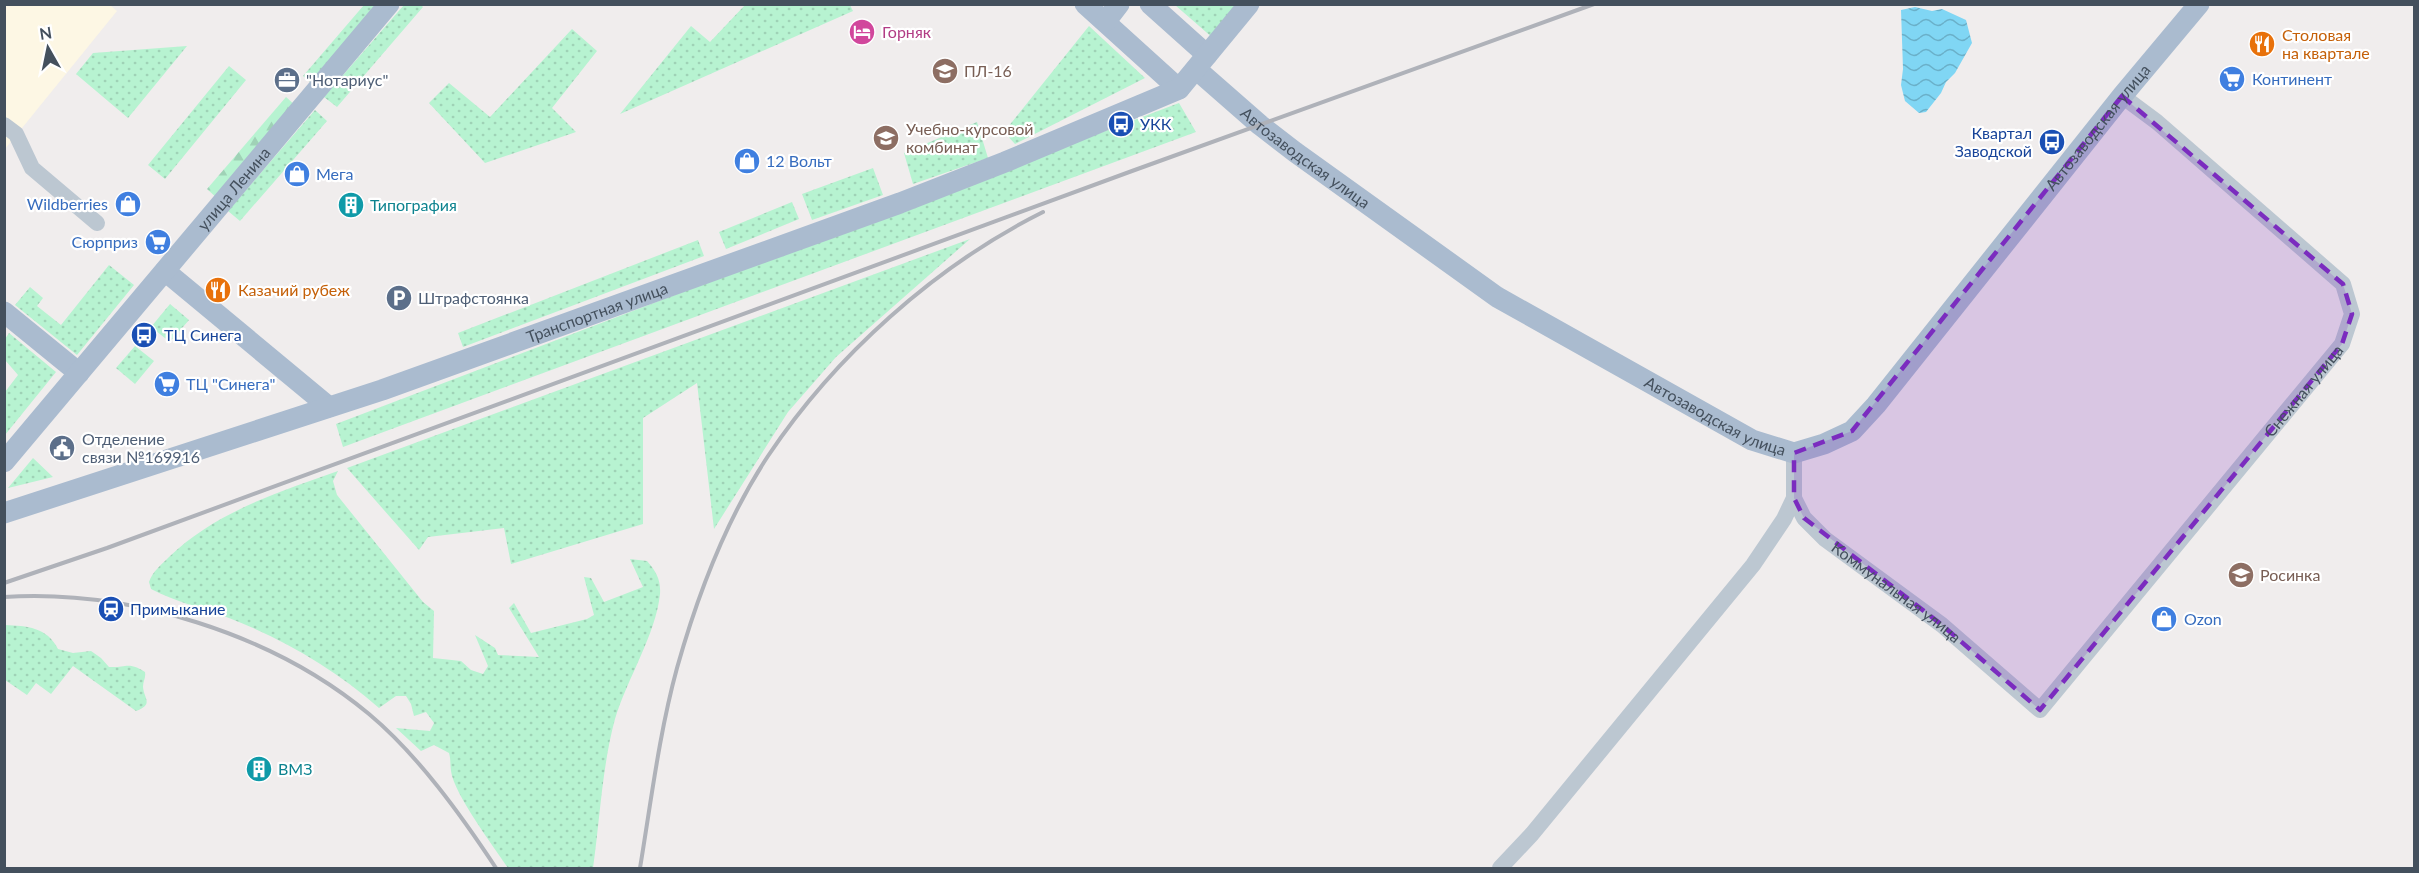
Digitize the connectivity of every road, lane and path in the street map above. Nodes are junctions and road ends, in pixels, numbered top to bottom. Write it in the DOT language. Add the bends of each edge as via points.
graph roads {
  1 [pos="389,4"];
  2 [pos="1085,4"];
  3 [pos="1119,4"];
  4 [pos="1150,4"];
  5 [pos="1249,4"];
  6 [pos="2199,4"];
  7 [pos="1106,21"];
  8 [pos="1202,62"];
  9 [pos="1179,89"];
  10 [pos="2122,96"];
  11 [pos="4,125"];
  12 [pos="97,223"];
  13 [pos="165,271"];
  14 [pos="4,312"];
  15 [pos="79,374"];
  16 [pos="328,407"];
  17 [pos="1794,453"];
  18 [pos="4,462"];
  19 [pos="1794,498"];
  20 [pos="4,513"];
  21 [pos="2040,710"];
  22 [pos="1500,868"];
  1 -- 13 [label="main road, улица Ленина"];
  2 -- 7 [label="main road"];
  3 -- 7 [label="main road"];
  4 -- 8 [label="main road, Автозаводская улица"];
  5 -- 8 [label="main road"];
  6 -- 10 [label="main road, Автозаводская улица"];
  7 -- 9 [label="main road"];
  8 -- 9 [label="main road"];
  8 -- 17 [label="main road, Автозаводская улица" via="1260,125 1497,297 1752,440"];
  9 -- 16 [label="main road, Транспортная улица" via="900,203"];
  10 -- 17 [label="main road, Автозаводская улица" via="1876,405 1852,431"];
  10 -- 21 [label="street, Снежная улица" via="2343,284 2352,314 2342,344"];
  11 -- 12 [label="street" via="16,134 32,168"];
  13 -- 15 [label="main road, улица Ленина"];
  13 -- 16 [label="main road"];
  14 -- 15 [label="main road"];
  15 -- 18 [label="main road, улица Ленина"];
  16 -- 20 [label="main road, Транспортная улица"];
  17 -- 19 [label="street"];
  19 -- 21 [label="street, Коммунальная улица" via="1804,518 1825,539 1942,625"];
  19 -- 22 [label="street" via="1753,566"];
}
